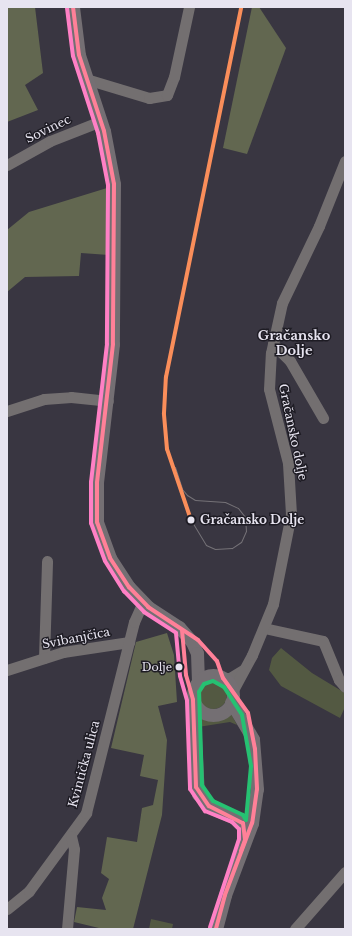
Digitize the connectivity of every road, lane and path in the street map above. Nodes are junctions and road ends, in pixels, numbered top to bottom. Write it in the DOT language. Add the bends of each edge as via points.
graph roads {
  1 [pos="73,7"];
  2 [pos="189,7"];
  3 [pos="86,79"];
  4 [pos="101,121"];
  5 [pos="345,161"];
  6 [pos="7,165"];
  7 [pos="273,344"];
  8 [pos="108,400"];
  9 [pos="7,411"];
  10 [pos="323,418"];
  11 [pos="47,561"];
  12 [pos="143,602"];
  13 [pos="264,628"];
  14 [pos="129,642"];
  15 [pos="197,653"];
  16 [pos="44,658"];
  17 [pos="246,667"];
  18 [pos="7,670"];
  19 [pos="220,677"];
  20 [pos="198,682"];
  21 [pos="345,687"];
  22 [pos="232,697"];
  23 [pos="193,700"];
  24 [pos="255,811"];
  25 [pos="235,817"];
  26 [pos="72,836"];
  27 [pos="245,840"];
  28 [pos="345,872"];
  29 [pos="7,909"];
  30 [pos="66,929"];
  31 [pos="216,929"];
  32 [pos="295,929"];
  1 -- 3 [label="main road" via="77,43"];
  2 -- 3 [label="street" via="174,77 166,95 149,98"];
  3 -- 4 [label="main road"];
  4 -- 6 [label="street, Sovinec" via="50,141"];
  4 -- 8 [label="main road" via="112,170 115,231 113,344"];
  5 -- 7 [label="street, Gračansko dolje" via="321,221 287,292"];
  7 -- 10 [label="street" via="290,361"];
  7 -- 13 [label="street, Gračansko dolje" via="269,389 288,463 291,514 273,604"];
  8 -- 9 [label="street" via="44,399"];
  8 -- 12 [label="main road" via="97,483 98,522 114,566"];
  11 -- 16 [label="street"];
  12 -- 14 [label="street, Kvintička ulica"];
  12 -- 15 [label="main road" via="182,630"];
  13 -- 17 [label="street, Gračansko dolje"];
  13 -- 21 [label="street" via="323,641 339,680"];
  14 -- 16 [label="street, Svibanjčica"];
  14 -- 26 [label="street, Kvintička ulica" via="93,794 86,813"];
  15 -- 19 [label="main road"];
  15 -- 20 [label="main road"];
  16 -- 18 [label="street, Svibanjčica"];
  17 -- 19 [label="street" via="236,676"];
  17 -- 22 [label="street, Gračansko dolje"];
  19 -- 20 [label="main road" via="210,675"];
  19 -- 22 [label="main road"];
  20 -- 23 [label="main road"];
  22 -- 23 [label="main road" via="223,712 212,715 199,710"];
  22 -- 24 [label="main road" via="256,749"];
  23 -- 25 [label="main road" via="198,794 214,809"];
  24 -- 25 [label="main road" via="245,818"];
  24 -- 27 [label="main road"];
  25 -- 27 [label="main road" via="245,827"];
  26 -- 29 [label="street, Kvintička ulica" via="29,891"];
  26 -- 30 [label="street" via="74,849"];
  27 -- 31 [label="main road"];
  28 -- 32 [label="street"];
}
